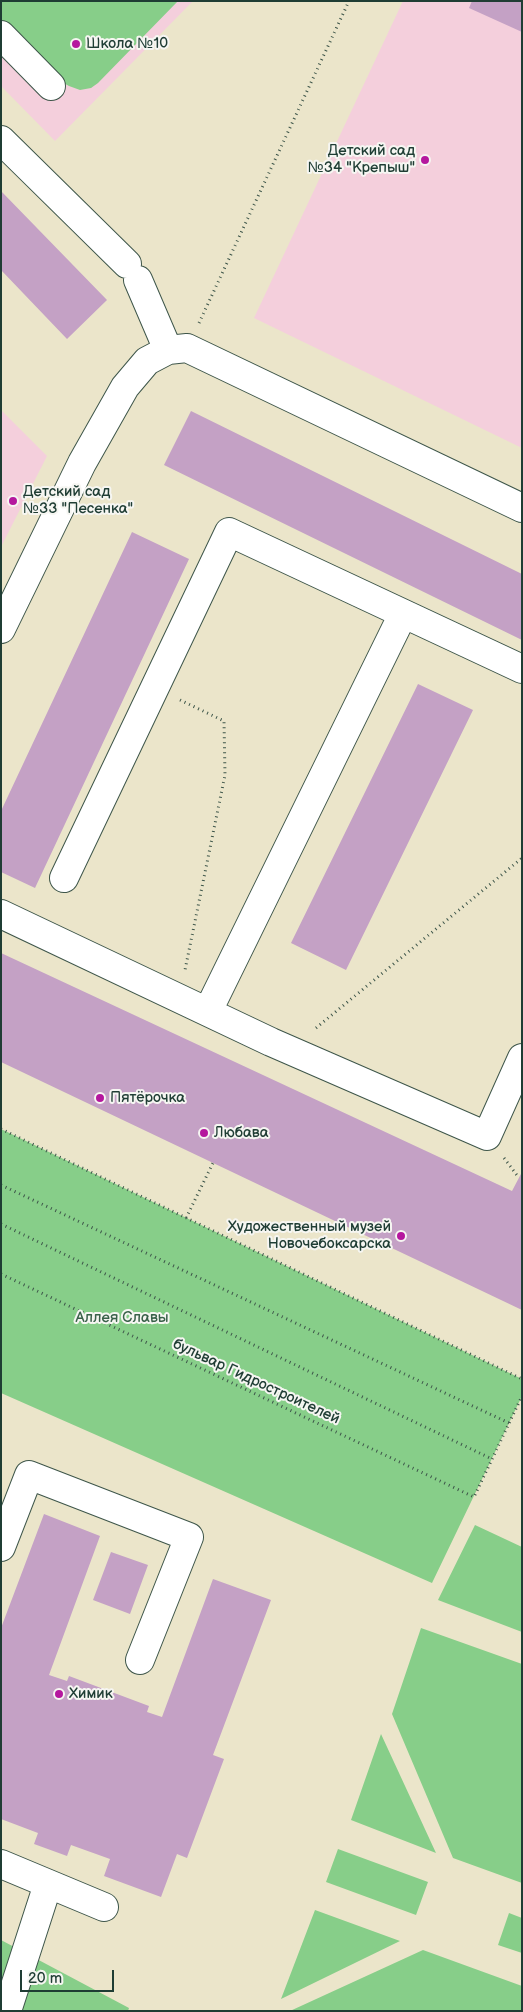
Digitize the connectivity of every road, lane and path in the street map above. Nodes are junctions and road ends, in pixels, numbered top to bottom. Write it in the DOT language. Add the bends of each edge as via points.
graph roads {
  1 [pos="349,1"];
  2 [pos="1,35"];
  3 [pos="51,86"];
  4 [pos="1,140"];
  5 [pos="178,349"];
  6 [pos="522,508"];
  7 [pos="403,614"];
  8 [pos="1,629"];
  9 [pos="522,669"];
  10 [pos="155,687"];
  11 [pos="522,858"];
  12 [pos="64,878"];
  13 [pos="1,914"];
  14 [pos="180,997"];
  15 [pos="208,1011"];
  16 [pos="290,1050"];
  17 [pos="522,1058"];
  18 [pos="1,1129"];
  19 [pos="214,1163"];
  20 [pos="1,1185"];
  21 [pos="186,1218"];
  22 [pos="1,1224"];
  23 [pos="1,1274"];
  24 [pos="522,1378"];
  25 [pos="522,1396"];
  26 [pos="509,1424"];
  27 [pos="492,1459"];
  28 [pos="1,1546"];
  29 [pos="140,1660"];
  30 [pos="1,1864"];
  31 [pos="48,1884"];
  32 [pos="104,1907"];
  33 [pos="6,2011"];
  1 -- 5 [label="path"];
  2 -- 3 [label="street"];
  4 -- 5 [label="street" via="132,272"];
  5 -- 6 [label="street"];
  5 -- 8 [label="street" via="147,361 125,387 82,463"];
  7 -- 9 [label="street"];
  7 -- 10 [label="street" via="229,532"];
  7 -- 15 [label="street"];
  10 -- 12 [label="street"];
  10 -- 14 [label="path" via="224,721 225,775"];
  11 -- 16 [label="path"];
  13 -- 14 [label="street"];
  14 -- 15 [label="street"];
  15 -- 16 [label="street"];
  16 -- 17 [label="street" via="487,1136"];
  18 -- 21 [label="path"];
  19 -- 21 [label="path"];
  20 -- 26 [label="path"];
  21 -- 24 [label="path"];
  22 -- 27 [label="path"];
  23 -- 27 [label="path, бульвар Гидростроителей" via="474,1497"];
  25 -- 26 [label="path"];
  26 -- 27 [label="path"];
  28 -- 29 [label="street" via="29,1475 189,1537"];
  30 -- 31 [label="street"];
  31 -- 32 [label="street"];
  31 -- 33 [label="street"];
}
